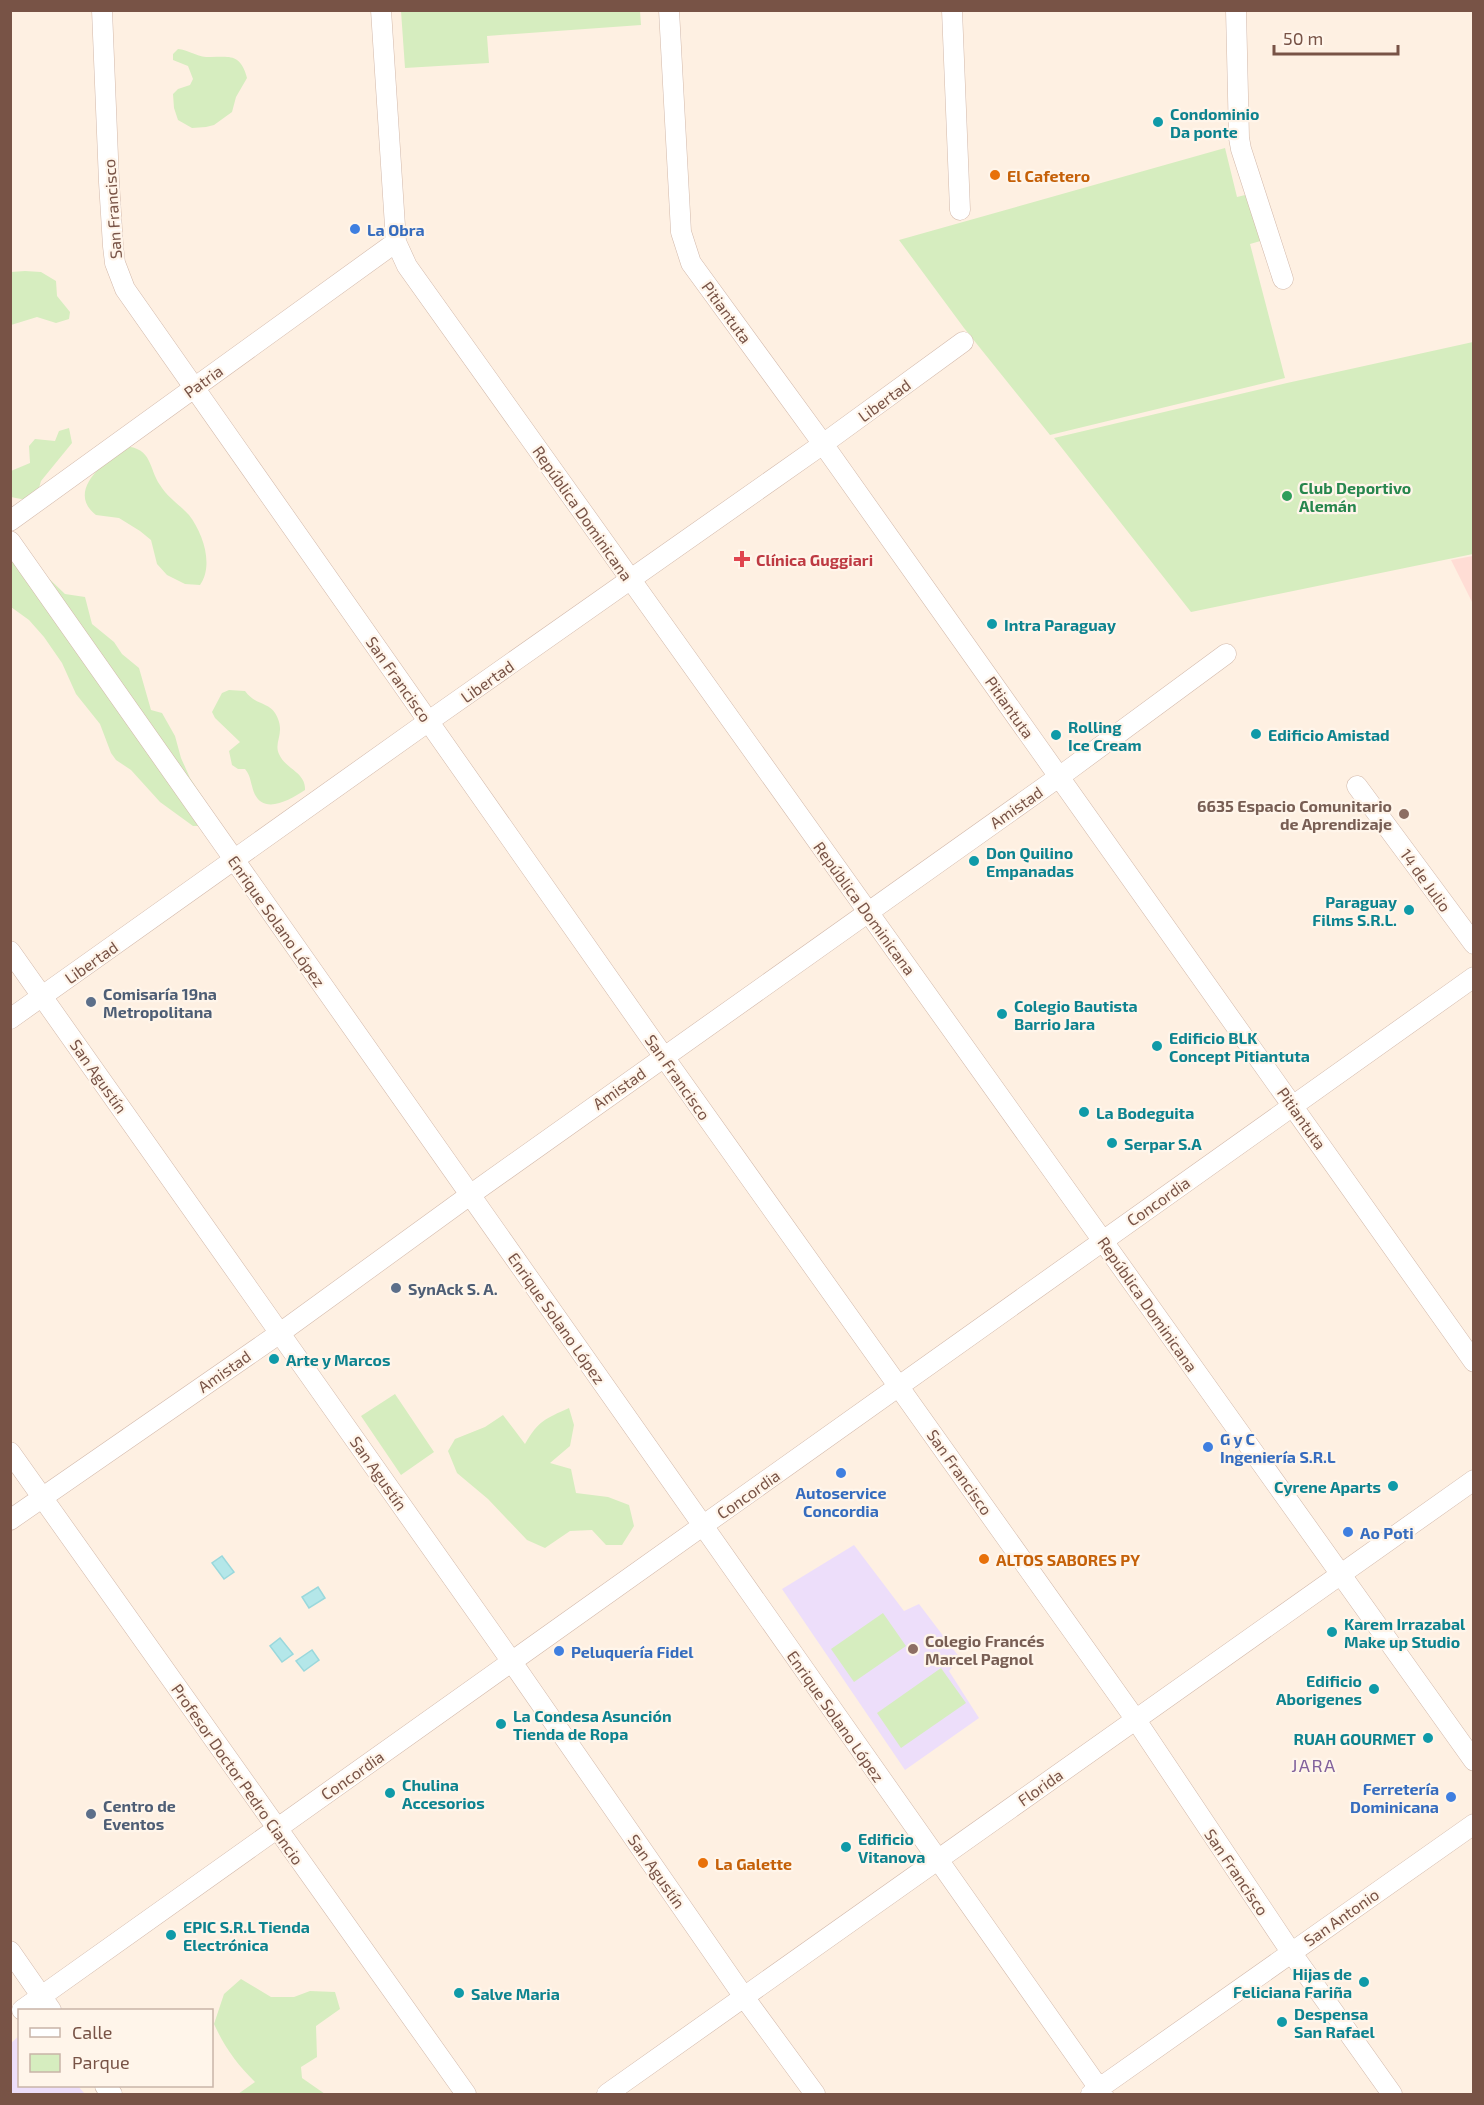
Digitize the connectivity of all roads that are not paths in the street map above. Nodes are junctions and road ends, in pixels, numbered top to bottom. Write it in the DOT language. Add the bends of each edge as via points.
graph roads {
  1 [pos="102,10"];
  2 [pos="381,10"];
  3 [pos="669,10"];
  4 [pos="952,10"];
  5 [pos="1236,10"];
  6 [pos="960,210"];
  7 [pos="396,242"];
  8 [pos="1283,279"];
  9 [pos="963,342"];
  10 [pos="195,387"];
  11 [pos="824,444"];
  12 [pos="10,521"];
  13 [pos="10,541"];
  14 [pos="631,580"];
  15 [pos="1226,654"];
  16 [pos="429,721"];
  17 [pos="1059,777"];
  18 [pos="1357,786"];
  19 [pos="234,860"];
  20 [pos="868,912"];
  21 [pos="1473,944"];
  22 [pos="10,951"];
  23 [pos="1473,977"];
  24 [pos="42,996"];
  25 [pos="10,1019"];
  26 [pos="664,1057"];
  27 [pos="1293,1105"];
  28 [pos="470,1195"];
  29 [pos="1103,1241"];
  30 [pos="280,1332"];
  31 [pos="1473,1362"];
  32 [pos="899,1386"];
  33 [pos="10,1452"];
  34 [pos="1473,1480"];
  35 [pos="42,1497"];
  36 [pos="10,1520"];
  37 [pos="702,1526"];
  38 [pos="1341,1574"];
  39 [pos="512,1662"];
  40 [pos="1136,1720"];
  41 [pos="1473,1761"];
  42 [pos="1473,1824"];
  43 [pos="277,1829"];
  44 [pos="937,1860"];
  45 [pos="10,1951"];
  46 [pos="1291,1952"];
  47 [pos="744,1997"];
  48 [pos="46,2004"];
  49 [pos="28,2009"];
  50 [pos="1098,2093"];
  51 [pos="466,2094"];
  52 [pos="607,2094"];
  53 [pos="815,2094"];
  54 [pos="1392,2094"];
  1 -- 10 [label="street, San Francisco" via="108,182 116,264 125,289"];
  2 -- 7 [label="street, República Dominicana"];
  3 -- 11 [label="street, Pitiantuta" via="681,232 686,253"];
  4 -- 6 [label="street"];
  5 -- 8 [label="street" via="1239,138"];
  7 -- 10 [label="street, Patria"];
  7 -- 14 [label="street, República Dominicana" via="407,266"];
  9 -- 11 [label="street, Libertad"];
  10 -- 12 [label="street, Patria"];
  10 -- 16 [label="street, San Francisco"];
  11 -- 14 [label="street, Libertad"];
  11 -- 17 [label="street, Pitiantuta"];
  13 -- 19 [label="street, Enrique Solano López"];
  14 -- 16 [label="street, Libertad"];
  14 -- 20 [label="street, República Dominicana"];
  15 -- 17 [label="street, Amistad"];
  16 -- 19 [label="street, Libertad"];
  16 -- 26 [label="street, San Francisco"];
  17 -- 20 [label="street, Amistad"];
  17 -- 27 [label="street, Pitiantuta"];
  18 -- 21 [label="street, 14 de Julio"];
  19 -- 24 [label="street, Libertad"];
  19 -- 28 [label="street, Enrique Solano López"];
  20 -- 26 [label="street, Amistad"];
  20 -- 29 [label="street, República Dominicana"];
  22 -- 24 [label="street, San Agustín"];
  23 -- 27 [label="street, Concordia"];
  24 -- 25 [label="street, Libertad"];
  24 -- 30 [label="street, San Agustín"];
  26 -- 28 [label="street, Amistad"];
  26 -- 32 [label="street, San Francisco"];
  27 -- 29 [label="street, Concordia"];
  27 -- 31 [label="street, Pitiantuta"];
  28 -- 30 [label="street, Amistad"];
  28 -- 37 [label="street, Enrique Solano López"];
  29 -- 32 [label="street, Concordia"];
  29 -- 38 [label="street, República Dominicana"];
  30 -- 35 [label="street, Amistad"];
  30 -- 39 [label="street, San Agustín"];
  32 -- 37 [label="street, Concordia"];
  32 -- 40 [label="street, San Francisco"];
  33 -- 35 [label="street, Profesor Doctor Pedro Ciancio"];
  34 -- 38 [label="street, Florida"];
  35 -- 36 [label="street, Amistad"];
  35 -- 43 [label="street, Profesor Doctor Pedro Ciancio"];
  37 -- 39 [label="street, Concordia"];
  37 -- 44 [label="street, Enrique Solano López"];
  38 -- 40 [label="street, Florida"];
  38 -- 41 [label="street, República Dominicana"];
  39 -- 43 [label="street, Concordia"];
  39 -- 47 [label="street, San Agustín"];
  40 -- 44 [label="street, Florida"];
  40 -- 46 [label="street, San Francisco"];
  42 -- 46 [label="street, San Antonio"];
  43 -- 48 [label="street, Concordia"];
  43 -- 51 [label="street, Profesor Doctor Pedro Ciancio"];
  44 -- 47 [label="street, Florida"];
  44 -- 50 [label="street, Enrique Solano López"];
  45 -- 48 [label="street"];
  46 -- 50 [label="street, San Antonio"];
  46 -- 54 [label="street, San Francisco"];
  47 -- 52 [label="street, Florida"];
  47 -- 53 [label="street"];
  48 -- 49 [label="street, Concordia"];
}
